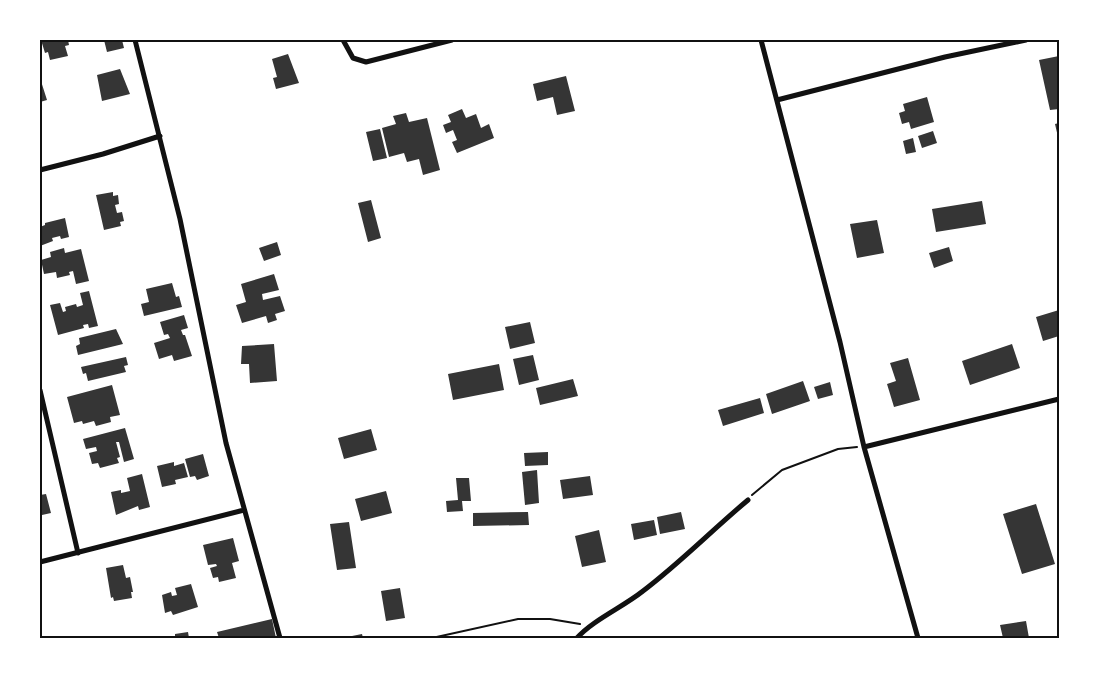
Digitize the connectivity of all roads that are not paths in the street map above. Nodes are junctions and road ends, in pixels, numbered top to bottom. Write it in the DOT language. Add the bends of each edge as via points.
graph roads {
  1 [pos="135,40"];
  2 [pos="343,40"];
  3 [pos="452,40"];
  4 [pos="761,40"];
  5 [pos="1026,40"];
  6 [pos="777,100"];
  7 [pos="160,136"];
  8 [pos="40,170"];
  9 [pos="40,390"];
  10 [pos="1059,398"];
  11 [pos="864,447"];
  12 [pos="748,500"];
  13 [pos="244,510"];
  14 [pos="78,554"];
  15 [pos="40,562"];
  16 [pos="280,638"];
  17 [pos="577,638"];
  18 [pos="918,638"];
  1 -- 7 [label="street"];
  2 -- 3 [label="street" via="353,58 366,62"];
  4 -- 6 [label="street"];
  5 -- 6 [label="street"];
  6 -- 11 [label="street"];
  7 -- 8 [label="street"];
  7 -- 13 [label="street" via="226,443"];
  9 -- 14 [label="street"];
  10 -- 11 [label="street"];
  11 -- 18 [label="street"];
  12 -- 17 [label="street" via="708,533 681,562"];
  13 -- 14 [label="street"];
  13 -- 16 [label="street"];
  14 -- 15 [label="street"];
}
